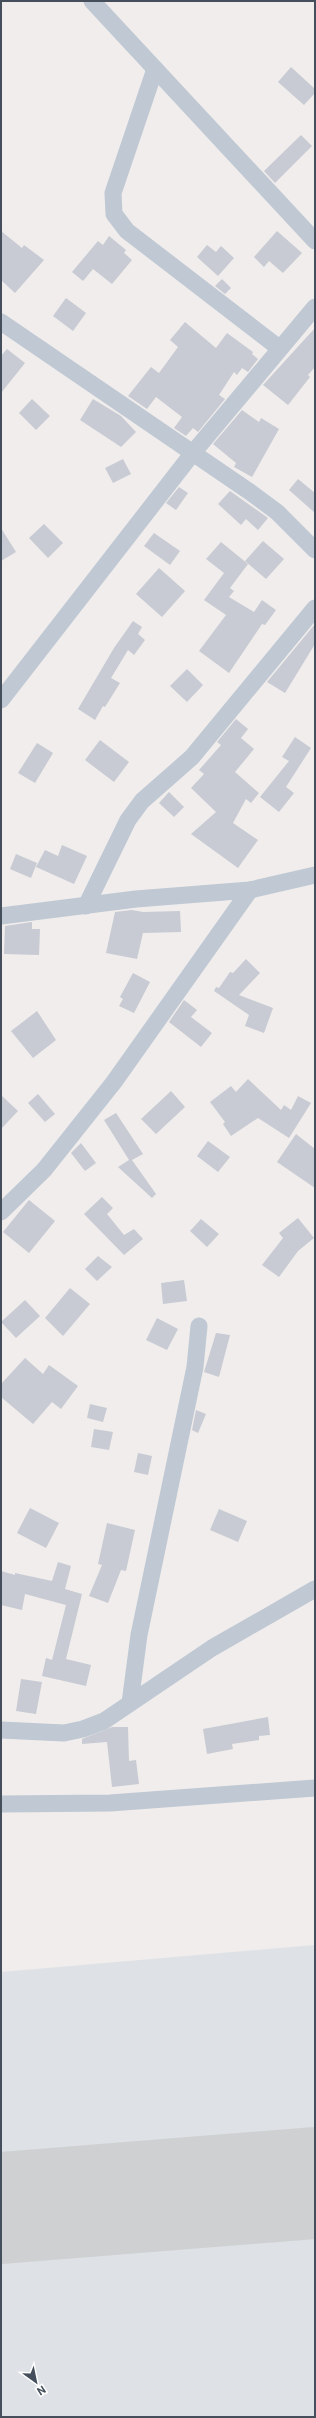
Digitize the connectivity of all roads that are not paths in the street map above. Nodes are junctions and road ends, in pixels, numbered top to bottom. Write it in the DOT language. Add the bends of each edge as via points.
graph roads {
  1 [pos="92,1"];
  2 [pos="155,69"];
  3 [pos="315,241"];
  4 [pos="315,307"];
  5 [pos="1,322"];
  6 [pos="279,348"];
  7 [pos="192,454"];
  8 [pos="315,550"];
  9 [pos="315,608"];
  10 [pos="1,700"];
  11 [pos="315,875"];
  12 [pos="250,890"];
  13 [pos="86,906"];
  14 [pos="1,916"];
  15 [pos="1,1212"];
  16 [pos="199,1326"];
  17 [pos="315,1589"];
  18 [pos="130,1703"];
  19 [pos="1,1730"];
  20 [pos="315,1788"];
  21 [pos="1,1804"];
  1 -- 2 [label="street"];
  2 -- 3 [label="street"];
  2 -- 6 [label="street" via="113,193 114,214 127,231"];
  4 -- 6 [label="street"];
  5 -- 7 [label="street"];
  6 -- 7 [label="street"];
  7 -- 8 [label="street" via="277,512"];
  7 -- 10 [label="street"];
  9 -- 13 [label="street" via="192,757 142,801 128,820"];
  11 -- 12 [label="street"];
  12 -- 13 [label="street"];
  12 -- 15 [label="street" via="114,1082 44,1170"];
  13 -- 14 [label="street"];
  16 -- 18 [label="street" via="195,1366 139,1635"];
  17 -- 18 [label="street" via="212,1648"];
  18 -- 19 [label="street" via="104,1720 83,1729 64,1733"];
  20 -- 21 [label="street" via="110,1803"];
}
